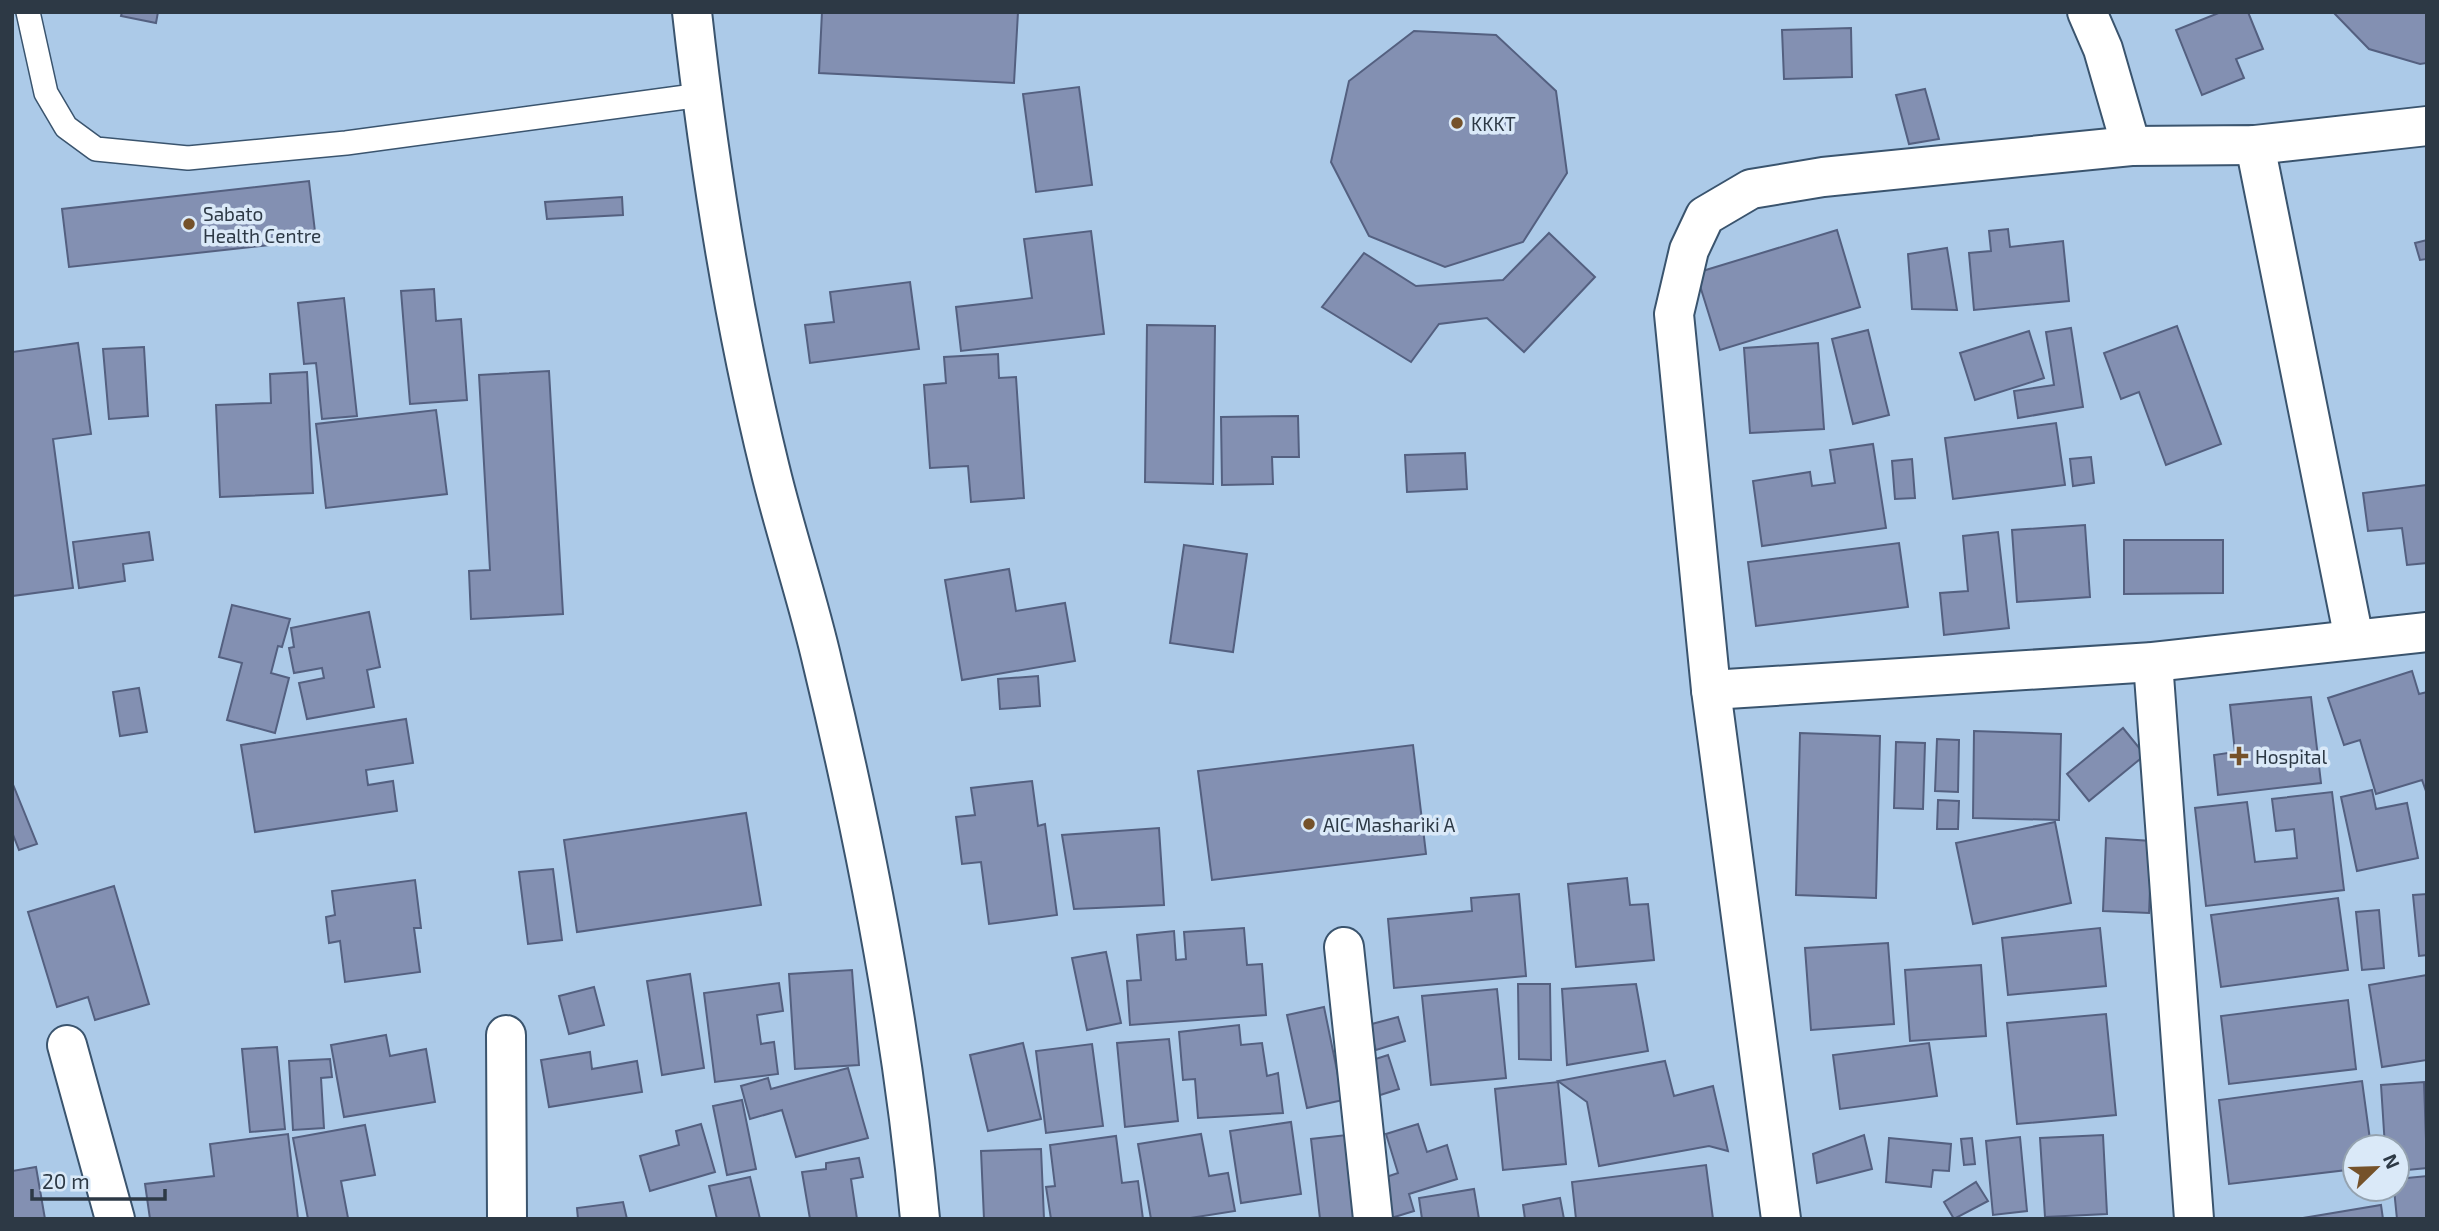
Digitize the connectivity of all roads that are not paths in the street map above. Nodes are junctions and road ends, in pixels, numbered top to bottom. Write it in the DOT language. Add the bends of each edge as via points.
graph roads {
  1 [pos="28,12"];
  2 [pos="692,12"];
  3 [pos="2087,12"];
  4 [pos="701,96"];
  5 [pos="2427,126"];
  6 [pos="2255,145"];
  7 [pos="2131,146"];
  8 [pos="2427,632"];
  9 [pos="2354,639"];
  10 [pos="2152,662"];
  11 [pos="1711,690"];
  12 [pos="1344,947"];
  13 [pos="506,1035"];
  14 [pos="67,1045"];
  15 [pos="115,1219"];
  16 [pos="507,1219"];
  17 [pos="920,1219"];
  18 [pos="1373,1219"];
  19 [pos="1781,1219"];
  20 [pos="2194,1219"];
  1 -- 4 [label="lane" via="46,93 66,127 96,149 188,158 346,143"];
  2 -- 4 [label="street"];
  3 -- 7 [label="street" via="2103,49"];
  4 -- 17 [label="street" via="733,289 770,467 823,665 892,992"];
  5 -- 6 [label="street"];
  6 -- 7 [label="street"];
  6 -- 9 [label="street"];
  7 -- 11 [label="street" via="1811,179 1751,189 1705,216 1689,250 1674,314"];
  8 -- 9 [label="street"];
  9 -- 10 [label="street"];
  10 -- 11 [label="street"];
  10 -- 20 [label="street"];
  11 -- 19 [label="street"];
  12 -- 18 [label="street"];
  13 -- 16 [label="street"];
  14 -- 15 [label="street"];
}
